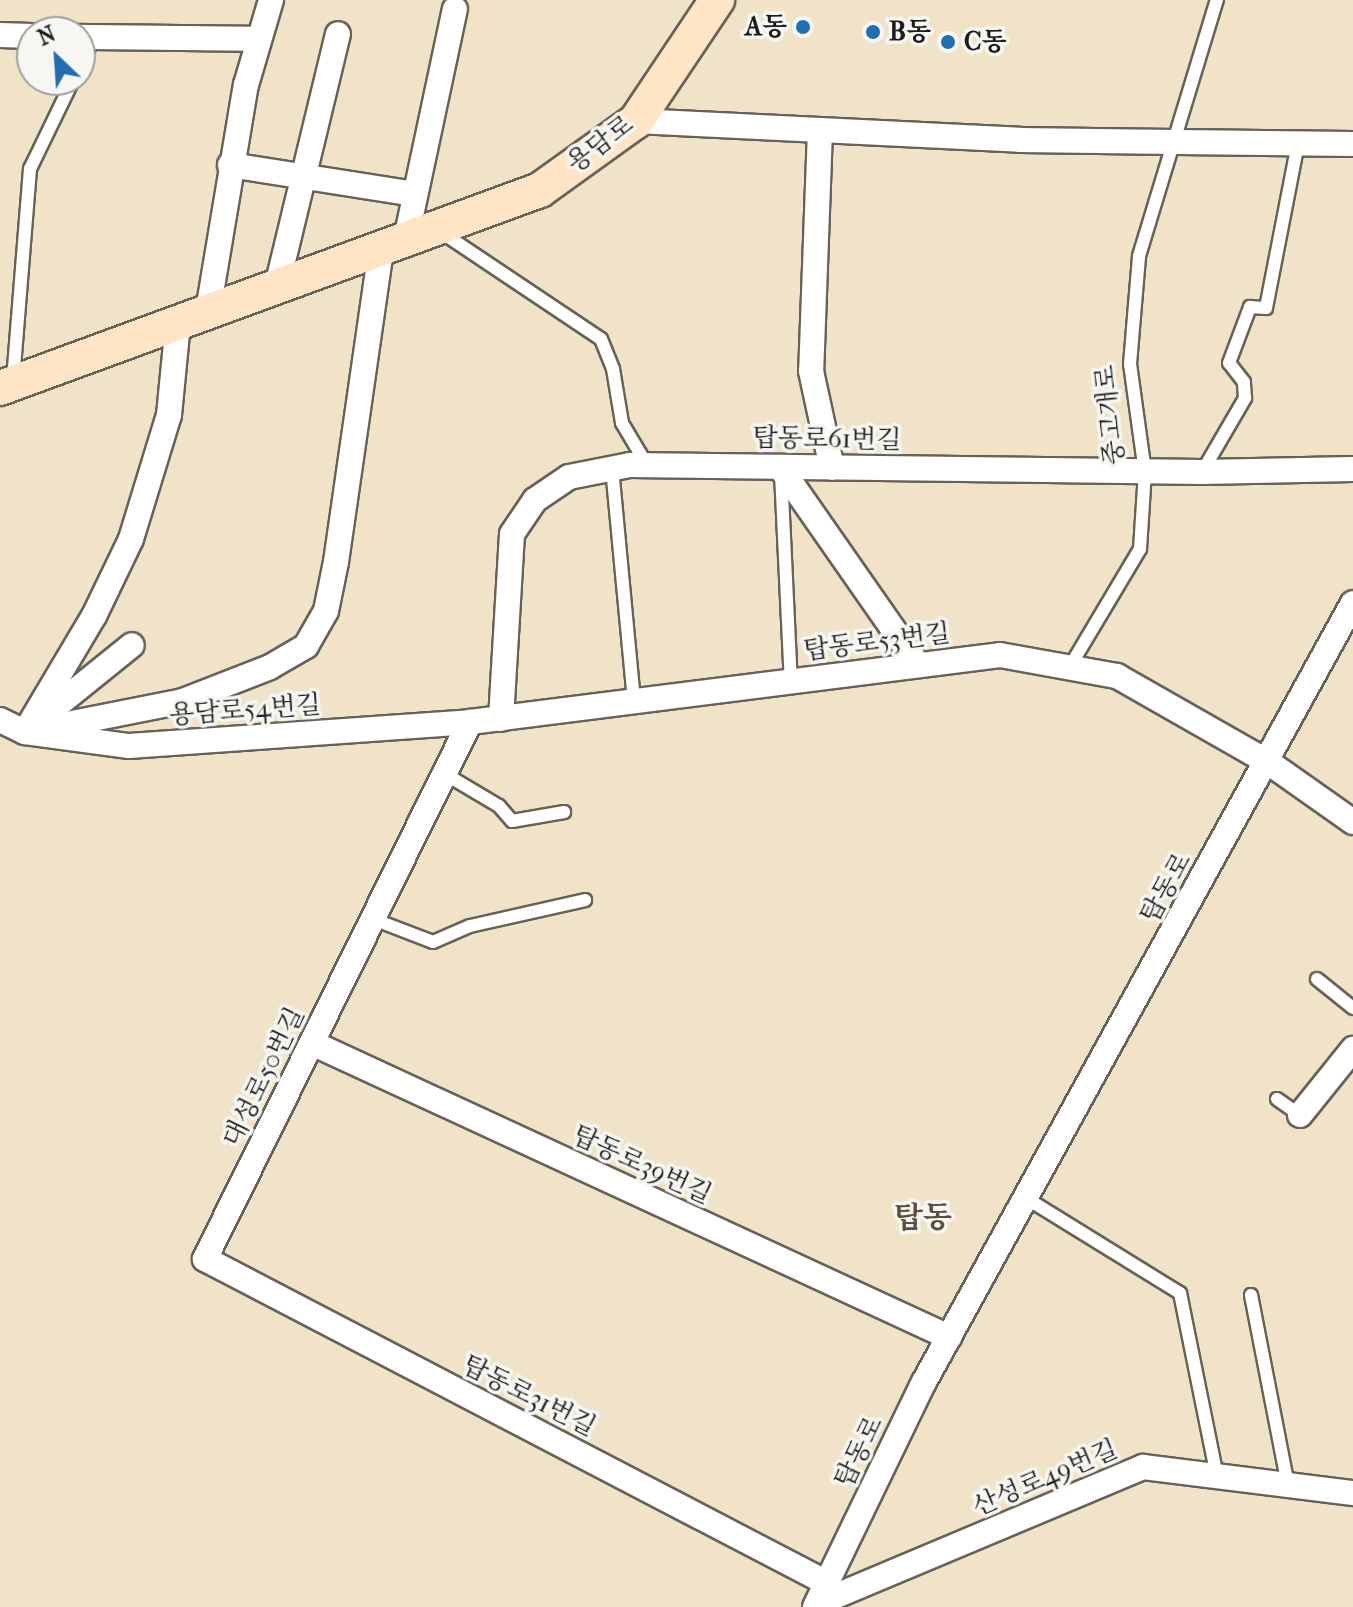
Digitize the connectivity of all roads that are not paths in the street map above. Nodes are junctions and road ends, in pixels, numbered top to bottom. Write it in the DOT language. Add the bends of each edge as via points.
graph roads {
  1 [pos="271,0"];
  2 [pos="717,0"];
  3 [pos="1217,0"];
  4 [pos="455,9"];
  5 [pos="338,34"];
  6 [pos="96,37"];
  7 [pos="259,39"];
  8 [pos="65,96"];
  9 [pos="636,121"];
  10 [pos="820,130"];
  11 [pos="1176,142"];
  12 [pos="1298,143"];
  13 [pos="1353,144"];
  14 [pos="230,165"];
  15 [pos="304,176"];
  16 [pos="415,194"];
  17 [pos="407,238"];
  18 [pos="277,286"];
  19 [pos="193,317"];
  20 [pos="6,386"];
  21 [pos="647,465"];
  22 [pos="780,467"];
  23 [pos="612,468"];
  24 [pos="832,468"];
  25 [pos="1353,469"];
  26 [pos="1145,472"];
  27 [pos="1202,472"];
  28 [pos="1353,603"];
  29 [pos="132,645"];
  30 [pos="918,665"];
  31 [pos="1069,668"];
  32 [pos="791,682"];
  33 [pos="634,702"];
  34 [pos="501,719"];
  35 [pos="0,720"];
  36 [pos="470,722"];
  37 [pos="25,732"];
  38 [pos="1268,762"];
  39 [pos="445,774"];
  40 [pos="564,812"];
  41 [pos="1353,822"];
  42 [pos="585,900"];
  43 [pos="373,919"];
  44 [pos="1317,979"];
  45 [pos="1353,1008"];
  46 [pos="312,1043"];
  47 [pos="1353,1049"];
  48 [pos="1277,1099"];
  49 [pos="1300,1115"];
  50 [pos="1026,1198"];
  51 [pos="205,1259"];
  52 [pos="1251,1295"];
  53 [pos="949,1337"];
  54 [pos="1217,1477"];
  55 [pos="1288,1485"];
  56 [pos="1353,1493"];
  57 [pos="828,1599"];
  1 -- 7 [label="street"];
  2 -- 9 [label="main road, 용담로"];
  3 -- 11 [label="lane, 중고개로"];
  4 -- 16 [label="street"];
  5 -- 15 [label="street"];
  6 -- 7 [label="street"];
  7 -- 14 [label="street"];
  8 -- 20 [label="lane, 용담로" via="30,169"];
  9 -- 10 [label="street"];
  9 -- 17 [label="main road, 용담로" via="540,190"];
  10 -- 11 [label="street"];
  10 -- 24 [label="street" via="811,371"];
  11 -- 12 [label="street"];
  11 -- 26 [label="lane, 중고개로" via="1139,256 1131,316 1130,364"];
  12 -- 13 [label="street"];
  12 -- 27 [label="lane" via="1266,308 1250,307 1229,363 1244,382 1245,398"];
  14 -- 15 [label="street"];
  14 -- 19 [label="street"];
  15 -- 16 [label="street"];
  15 -- 18 [label="street"];
  16 -- 17 [label="street"];
  17 -- 18 [label="main road, 용담로"];
  17 -- 21 [label="lane" via="601,339 613,369 622,423"];
  17 -- 37 [label="street, 용담로54번길" via="326,611 306,646 270,667 183,701"];
  18 -- 19 [label="main road, 용담로"];
  19 -- 20 [label="main road, 용담로"];
  19 -- 37 [label="street" via="131,539 94,616"];
  21 -- 22 [label="street, 탑동로61번길"];
  21 -- 23 [label="street, 탑동로61번길"];
  22 -- 24 [label="street, 탑동로61번길"];
  22 -- 30 [label="street"];
  22 -- 32 [label="lane"];
  23 -- 33 [label="lane"];
  23 -- 34 [label="street, 탑동로61번길" via="569,477 535,500 512,534"];
  24 -- 26 [label="street, 탑동로61번길"];
  25 -- 27 [label="street, 탑동로61번길"];
  26 -- 27 [label="street, 탑동로61번길"];
  26 -- 31 [label="lane, 중고개로" via="1140,549"];
  28 -- 38 [label="street, 탑동로"];
  29 -- 37 [label="street"];
  30 -- 31 [label="street, 탑동로53번길" via="1000,655"];
  30 -- 32 [label="street, 탑동로53번길"];
  31 -- 38 [label="street, 탑동로53번길" via="1117,676"];
  32 -- 33 [label="street, 탑동로53번길"];
  33 -- 34 [label="street, 탑동로53번길"];
  34 -- 36 [label="street, 탑동로53번길"];
  35 -- 37 [label="street, 용담로54번길"];
  36 -- 37 [label="street, 용담로54번길" via="129,746"];
  36 -- 39 [label="street, 대성로50번길"];
  38 -- 41 [label="street, 탑동로53번길"];
  38 -- 50 [label="street, 탑동로"];
  39 -- 40 [label="lane" via="499,806 512,821"];
  39 -- 43 [label="street, 대성로50번길"];
  42 -- 43 [label="lane" via="470,926 433,942"];
  43 -- 46 [label="street, 대성로50번길"];
  44 -- 45 [label="lane"];
  46 -- 51 [label="street, 대성로50번길"];
  46 -- 53 [label="street, 탑동로39번길"];
  47 -- 49 [label="street"];
  48 -- 49 [label="lane"];
  50 -- 53 [label="street, 탑동로"];
  50 -- 54 [label="lane" via="1180,1293"];
  51 -- 57 [label="street, 탑동로31번길"];
  52 -- 55 [label="lane"];
  53 -- 57 [label="street, 탑동로"];
  54 -- 55 [label="street, 산성로49번길"];
  54 -- 57 [label="street, 산성로49번길" via="1143,1467"];
  55 -- 56 [label="street, 산성로49번길"];
}
